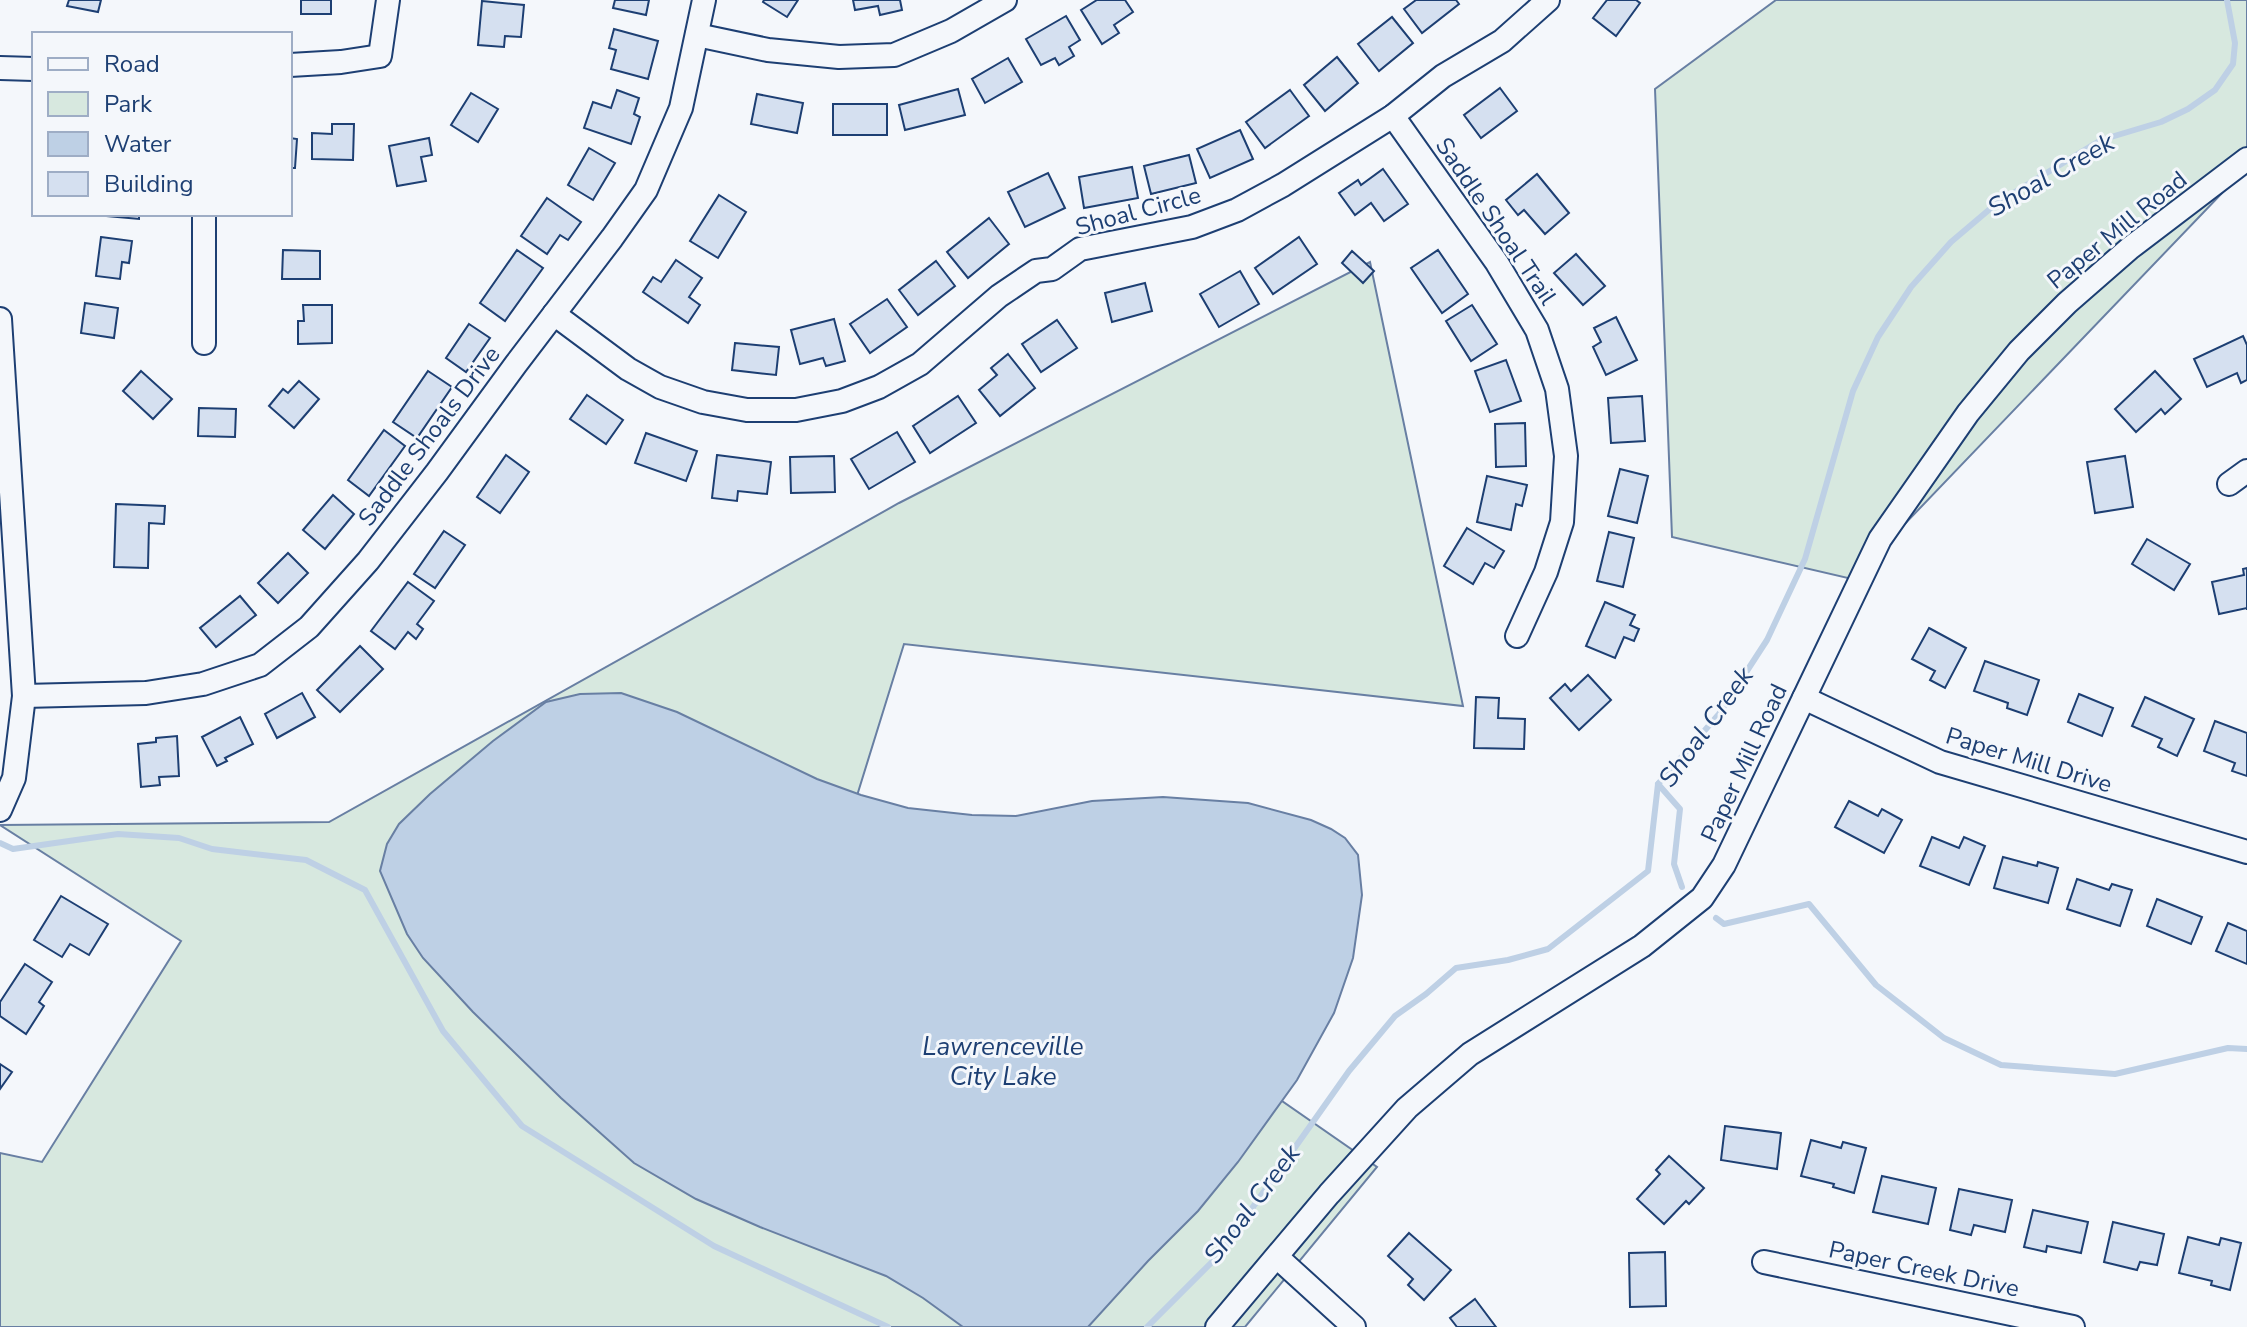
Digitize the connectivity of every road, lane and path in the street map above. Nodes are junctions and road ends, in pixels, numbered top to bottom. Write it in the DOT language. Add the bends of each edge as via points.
graph roads {
  1 [pos="388,0"];
  2 [pos="704,0"];
  3 [pos="1005,0"];
  4 [pos="1548,0"];
  5 [pos="697,35"];
  6 [pos="292,65"];
  7 [pos="0,68"];
  8 [pos="32,69"];
  9 [pos="1393,116"];
  10 [pos="2247,159"];
  11 [pos="204,216"];
  12 [pos="554,314"];
  13 [pos="0,319"];
  14 [pos="204,343"];
  15 [pos="1517,636"];
  16 [pos="24,696"];
  17 [pos="1804,698"];
  18 [pos="0,810"];
  19 [pos="2247,852"];
  20 [pos="1277,1257"];
  21 [pos="1764,1262"];
  22 [pos="2006,1320"];
  23 [pos="1217,1327"];
  24 [pos="1354,1327"];
  25 [pos="2073,1327"];
  1 -- 6 [label="street" via="380,56"];
  2 -- 5 [label="street, Saddle Shoals Drive"];
  3 -- 5 [label="street" via="894,55 839,57 768,50"];
  4 -- 9 [label="street, Shoal Circle" via="1502,41 1443,76"];
  5 -- 12 [label="street, Saddle Shoals Drive" via="681,108 646,190"];
  7 -- 8 [label="street"];
  9 -- 12 [label="street, Shoal Circle" via="1237,210 1192,227 1080,249 1052,269 1036,271 920,364 842,401 796,410 747,410 703,402 628,369"];
  9 -- 15 [label="street, Saddle Shoal Trail" via="1515,293 1537,330 1557,389 1566,456 1562,522"];
  10 -- 17 [label="street, Paper Mill Road" via="2130,248 2010,361 1880,539"];
  11 -- 14 [label="street"];
  12 -- 16 [label="street, Saddle Shoals Drive" via="368,561 309,627 260,665 203,684 146,693"];
  13 -- 16 [label="street"];
  16 -- 18 [label="street" via="14,778"];
  17 -- 19 [label="street, Paper Mill Drive" via="1940,762"];
  17 -- 20 [label="street, Paper Mill Road" via="1724,865 1702,898 1642,946 1470,1054 1407,1108"];
  20 -- 23 [label="street, Paper Mill Road"];
  20 -- 24 [label="street"];
  21 -- 22 [label="street, Paper Creek Drive"];
  22 -- 25 [label="street, Paper Creek Drive"];
}
